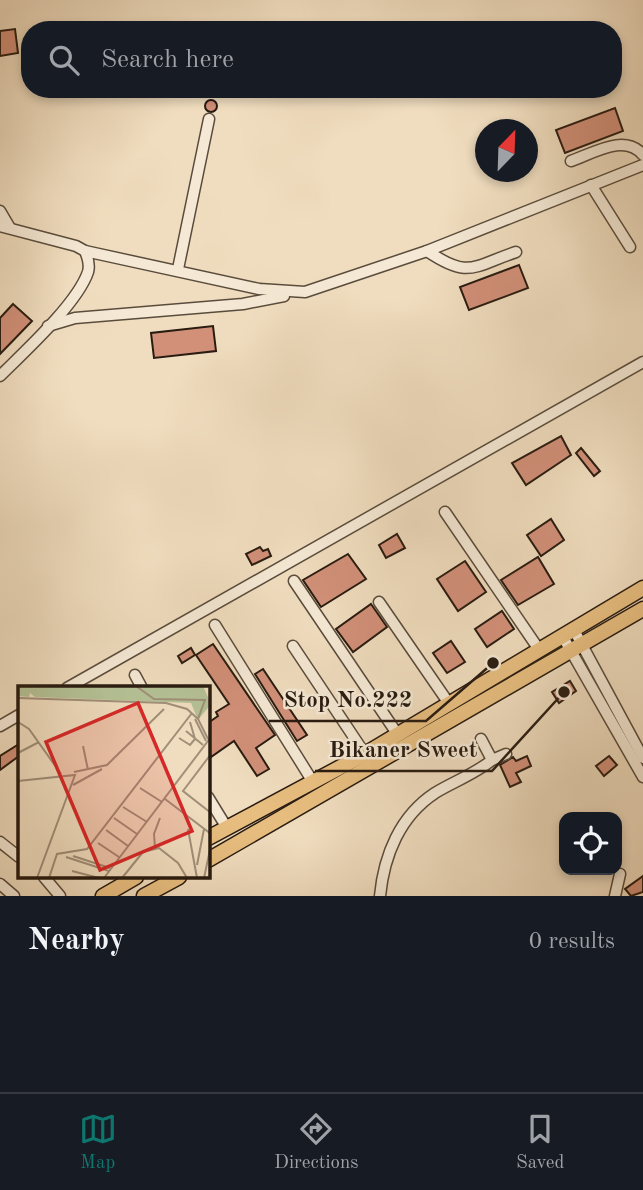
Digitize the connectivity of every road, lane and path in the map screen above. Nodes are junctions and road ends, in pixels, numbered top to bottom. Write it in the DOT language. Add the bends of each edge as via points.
graph roads {
  1 [pos="209,119"];
  2 [pos="643,156"];
  3 [pos="571,161"];
  4 [pos="643,165"];
  5 [pos="591,185"];
  6 [pos="0,211"];
  7 [pos="5,227"];
  8 [pos="630,247"];
  9 [pos="86,251"];
  10 [pos="428,251"];
  11 [pos="516,252"];
  12 [pos="178,269"];
  13 [pos="294,293"];
  14 [pos="48,326"];
  15 [pos="643,362"];
  16 [pos="0,376"];
  17 [pos="445,512"];
  18 [pos="295,581"];
  19 [pos="643,588"];
  20 [pos="379,602"];
  21 [pos="643,609"];
  22 [pos="215,625"];
  23 [pos="568,633"];
  24 [pos="293,646"];
  25 [pos="577,648"];
  26 [pos="540,651"];
  27 [pos="135,675"];
  28 [pos="72,686"];
  29 [pos="141,686"];
  30 [pos="450,705"];
  31 [pos="18,716"];
  32 [pos="0,726"];
  33 [pos="398,735"];
  34 [pos="481,739"];
  35 [pos="365,754"];
  36 [pos="506,754"];
  37 [pos="643,758"];
  38 [pos="492,760"];
  39 [pos="643,778"];
  40 [pos="313,782"];
  41 [pos="210,800"];
  42 [pos="227,828"];
  43 [pos="210,837"];
  44 [pos="0,842"];
  45 [pos="18,856"];
  46 [pos="210,859"];
  47 [pos="620,875"];
  48 [pos="45,878"];
  49 [pos="134,878"];
  50 [pos="176,878"];
  51 [pos="0,884"];
  52 [pos="14,896"];
  53 [pos="60,896"];
  54 [pos="103,896"];
  55 [pos="144,896"];
  56 [pos="380,896"];
  57 [pos="615,896"];
  1 -- 12 [label="street"];
  2 -- 3 [label="street" via="635,146 623,143"];
  4 -- 5 [label="street"];
  5 -- 8 [label="street"];
  5 -- 10 [label="street"];
  6 -- 7 [label="street"];
  7 -- 9 [label="street"];
  9 -- 12 [label="street"];
  9 -- 14 [label="street" via="89,271"];
  10 -- 11 [label="street" via="463,270"];
  10 -- 13 [label="street"];
  12 -- 13 [label="street"];
  13 -- 14 [label="street" via="243,304 75,318"];
  14 -- 16 [label="street"];
  15 -- 28 [label="street"];
  17 -- 26 [label="street"];
  18 -- 33 [label="street"];
  19 -- 23 [label="main road"];
  20 -- 30 [label="street"];
  21 -- 25 [label="main road"];
  22 -- 40 [label="street"];
  23 -- 25 [label="street"];
  23 -- 26 [label="main road"];
  24 -- 35 [label="street"];
  25 -- 37 [label="street"];
  25 -- 39 [label="street"];
  25 -- 46 [label="main road"];
  26 -- 30 [label="main road"];
  27 -- 29 [label="street"];
  30 -- 33 [label="main road"];
  31 -- 32 [label="street"];
  33 -- 35 [label="main road"];
  34 -- 38 [label="street"];
  35 -- 40 [label="main road"];
  36 -- 38 [label="street"];
  38 -- 56 [label="street" via="435,793 408,816 389,858"];
  40 -- 42 [label="main road"];
  41 -- 42 [label="street"];
  42 -- 43 [label="main road"];
  44 -- 45 [label="street"];
  47 -- 57 [label="street"];
  48 -- 53 [label="street"];
  49 -- 54 [label="main road"];
  50 -- 55 [label="main road"];
  51 -- 52 [label="street"];
}
